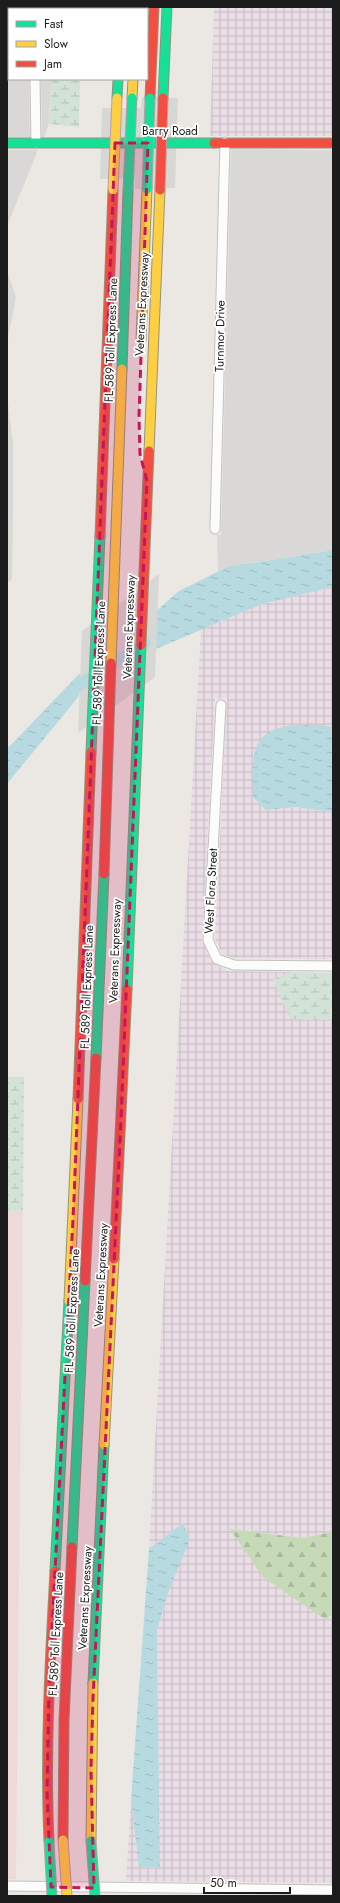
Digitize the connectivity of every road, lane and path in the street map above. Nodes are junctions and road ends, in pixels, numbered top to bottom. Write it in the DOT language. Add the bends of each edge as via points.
graph roads {
  1 [pos="154,7"];
  2 [pos="167,7"];
  3 [pos="35,80"];
  4 [pos="118,80"];
  5 [pos="133,80"];
  6 [pos="225,142"];
  7 [pos="7,143"];
  8 [pos="36,143"];
  9 [pos="333,143"];
  10 [pos="141,348"];
  11 [pos="140,446"];
  12 [pos="147,481"];
  13 [pos="215,529"];
  14 [pos="221,705"];
  15 [pos="333,966"];
  16 [pos="7,1886"];
  17 [pos="333,1890"];
  18 [pos="52,1896"];
  19 [pos="67,1896"];
  20 [pos="95,1896"];
  1 -- 10 [label="main road, bridge"];
  2 -- 12 [label="main road, Veterans Expressway, bridge"];
  3 -- 8 [label="street"];
  4 -- 18 [label="main road, bridge" via="74,1199 49,1689 47,1792"];
  5 -- 19 [label="main road, FL 589 Toll Express Lane, bridge" via="89,1222 65,1712 63,1840"];
  6 -- 8 [label="main road, Barry Road"];
  6 -- 9 [label="main road, Barry Road"];
  6 -- 13 [label="street, Turnmor Drive"];
  7 -- 8 [label="main road, Barry Road"];
  11 -- 12 [label="main road"];
  12 -- 20 [label="main road, Veterans Expressway, bridge" via="121,1120 97,1603 91,1769 91,1842"];
  14 -- 15 [label="street, West Flora Street" via="208,940 217,959 234,965"];
  16 -- 17 [label="street"];
}
